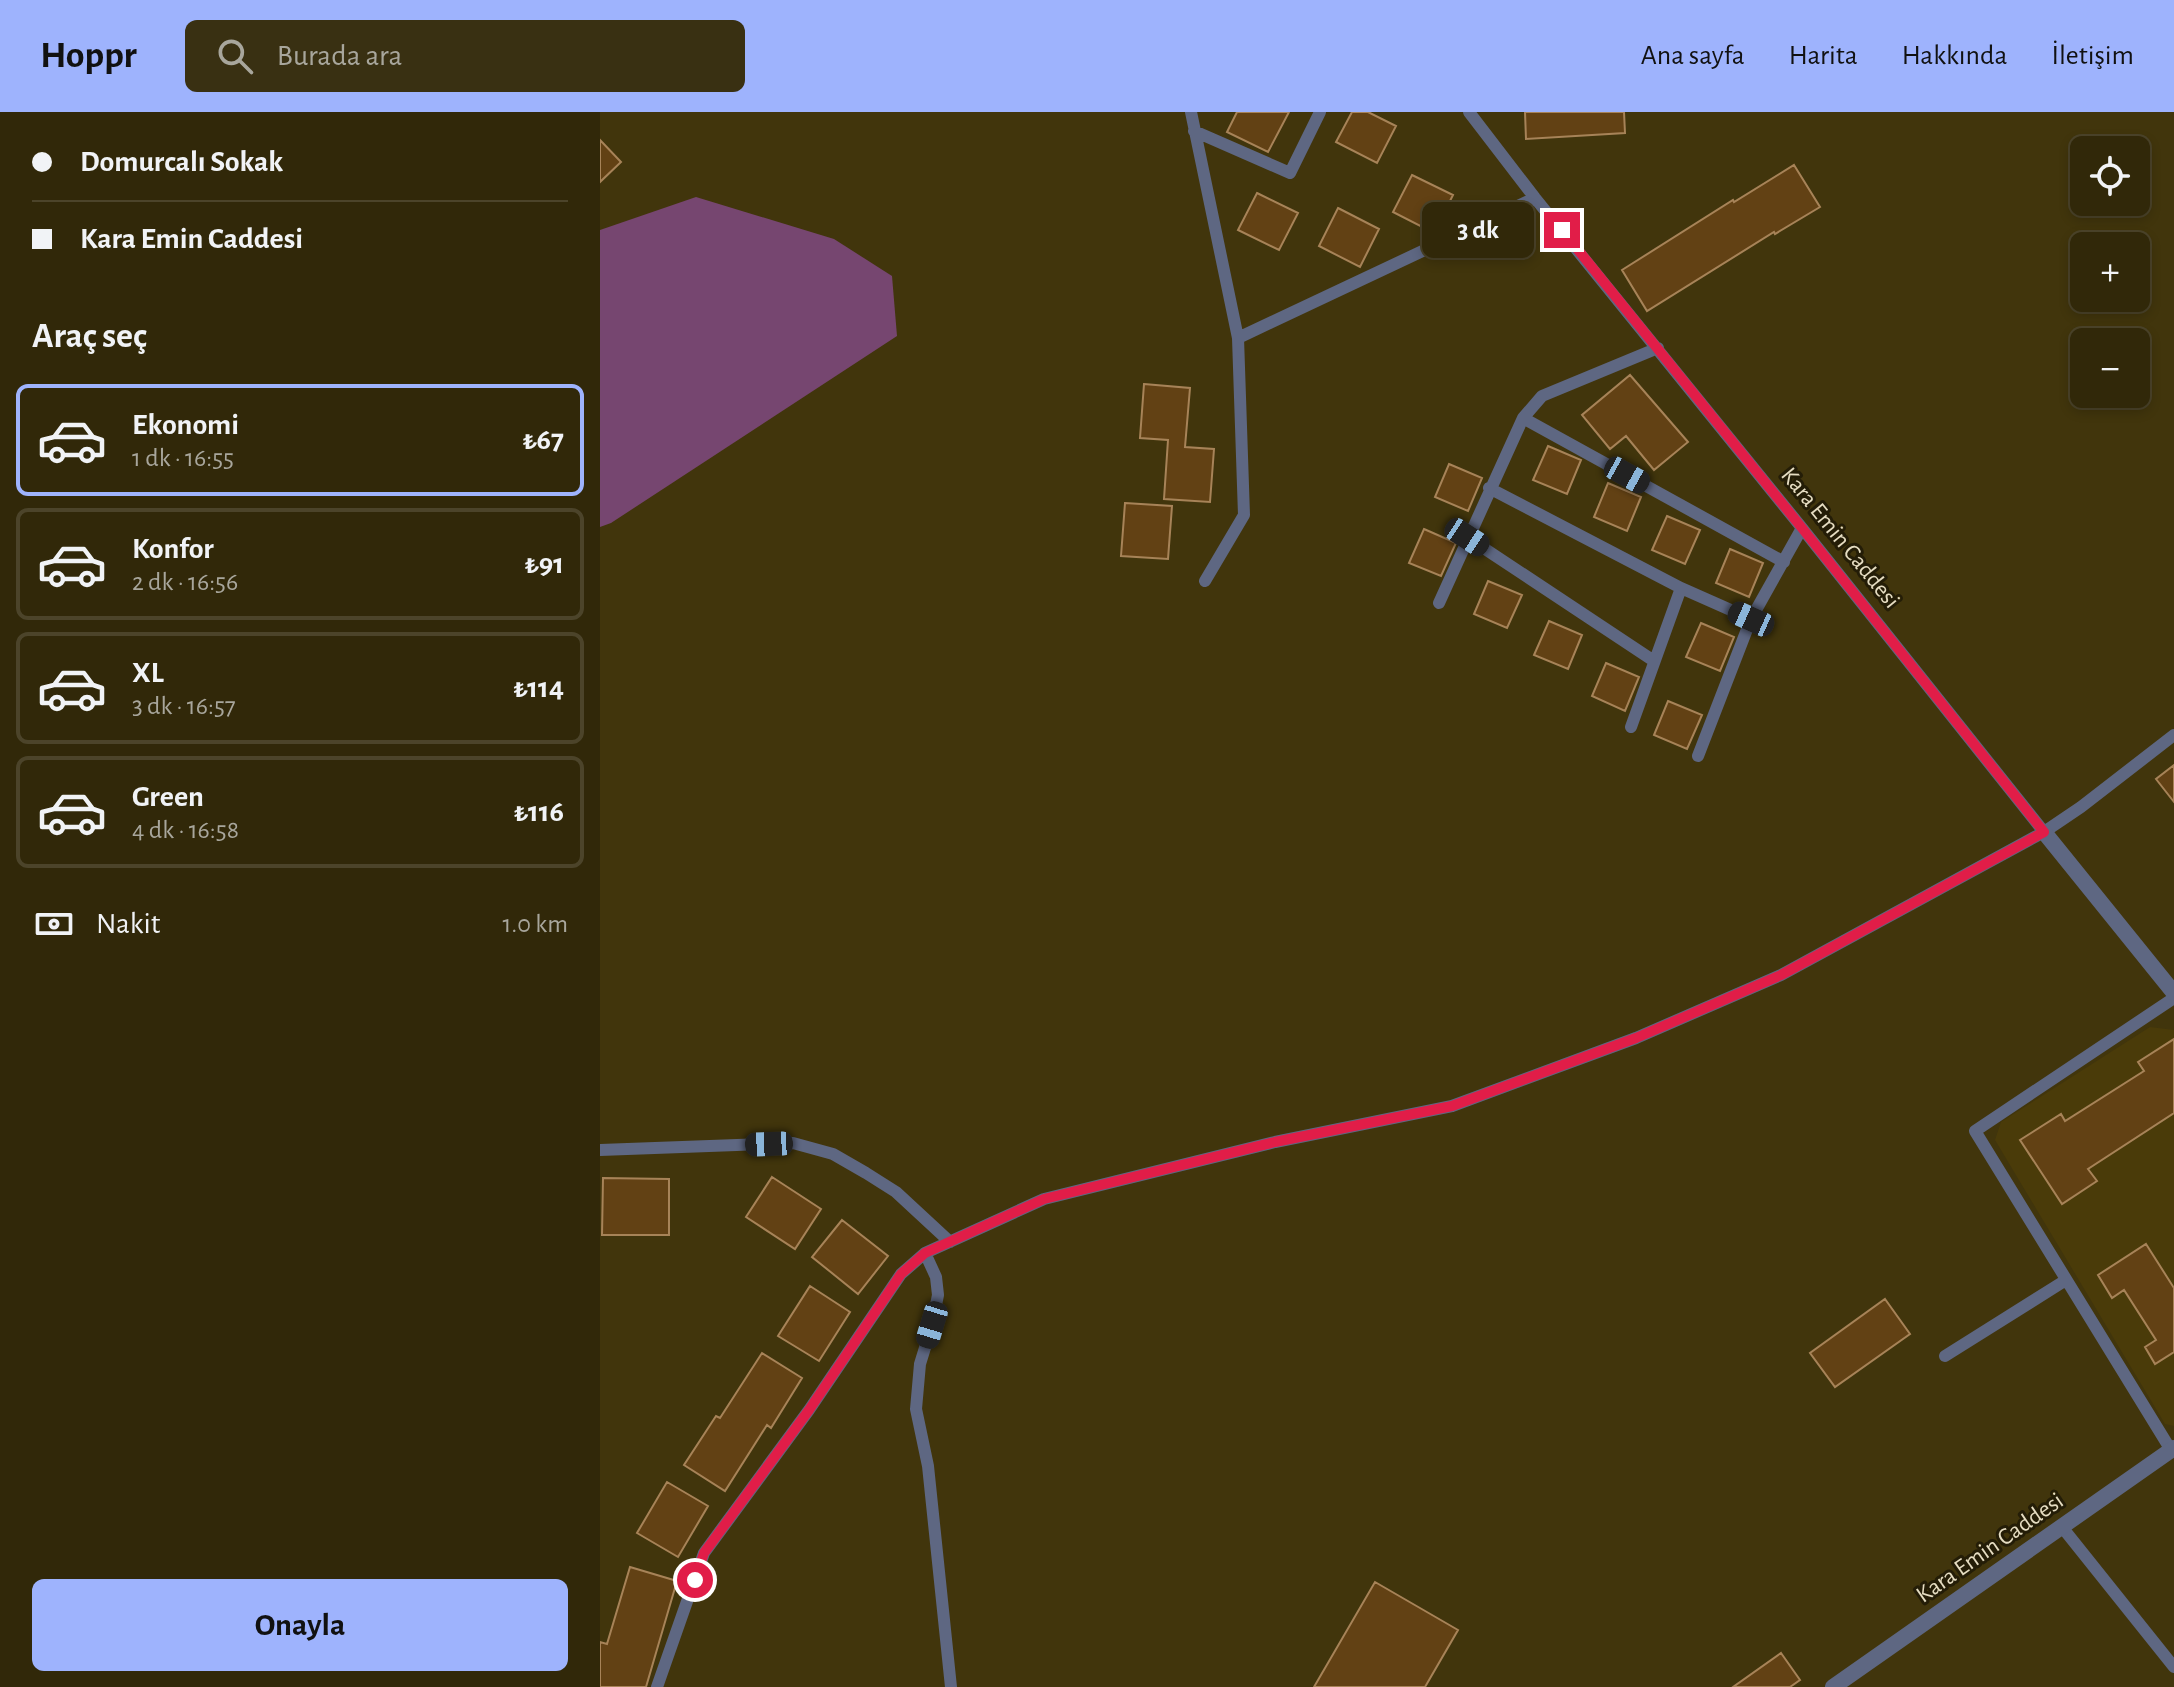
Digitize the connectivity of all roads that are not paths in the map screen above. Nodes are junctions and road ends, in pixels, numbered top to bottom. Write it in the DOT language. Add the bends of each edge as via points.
graph roads {
  1 [pos="1191,112"];
  2 [pos="1320,112"];
  3 [pos="1469,112"];
  4 [pos="1194,131"];
  5 [pos="1535,198"];
  6 [pos="1238,338"];
  7 [pos="1658,348"];
  8 [pos="1523,418"];
  9 [pos="1489,488"];
  10 [pos="1802,528"];
  11 [pos="1467,537"];
  12 [pos="1784,562"];
  13 [pos="1205,581"];
  14 [pos="1681,588"];
  15 [pos="1439,603"];
  16 [pos="1751,619"];
  17 [pos="1654,661"];
  18 [pos="1631,727"];
  19 [pos="2174,735"];
  20 [pos="1698,756"];
  21 [pos="2044,832"];
  22 [pos="2174,996"];
  23 [pos="600,1150"];
  24 [pos="950,1242"];
  25 [pos="925,1253"];
  26 [pos="2066,1280"];
  27 [pos="1945,1356"];
  28 [pos="2172,1449"];
  29 [pos="2062,1527"];
  30 [pos="2174,1667"];
  31 [pos="657,1687"];
  32 [pos="951,1687"];
  33 [pos="1833,1687"];
  1 -- 4 [label="street"];
  2 -- 4 [label="street" via="1290,173"];
  3 -- 5 [label="street, Kara Emin Caddesi"];
  4 -- 6 [label="street"];
  5 -- 6 [label="street"];
  5 -- 7 [label="street, Kara Emin Caddesi"];
  6 -- 13 [label="street" via="1244,515"];
  7 -- 8 [label="street" via="1542,396"];
  7 -- 10 [label="street, Kara Emin Caddesi"];
  8 -- 9 [label="street"];
  8 -- 12 [label="street"];
  9 -- 11 [label="street"];
  9 -- 14 [label="street"];
  10 -- 12 [label="street"];
  10 -- 21 [label="street, Kara Emin Caddesi"];
  11 -- 15 [label="street"];
  11 -- 17 [label="street"];
  12 -- 16 [label="street"];
  14 -- 16 [label="street"];
  14 -- 17 [label="street"];
  16 -- 20 [label="street"];
  17 -- 18 [label="street"];
  19 -- 21 [label="street"];
  21 -- 22 [label="street, Kara Emin Caddesi"];
  21 -- 24 [label="street" via="1781,975 1636,1038 1452,1106 1275,1142 1044,1199"];
  22 -- 26 [label="street" via="1975,1131"];
  23 -- 24 [label="street" via="793,1143 833,1154 866,1173 896,1192"];
  24 -- 25 [label="street"];
  25 -- 31 [label="street" via="901,1274 704,1553"];
  25 -- 32 [label="street" via="938,1295 920,1364 916,1409 928,1466"];
  26 -- 27 [label="street"];
  26 -- 28 [label="street"];
  28 -- 29 [label="street, Kara Emin Caddesi"];
  29 -- 30 [label="street"];
  29 -- 33 [label="street, Kara Emin Caddesi"];
}
